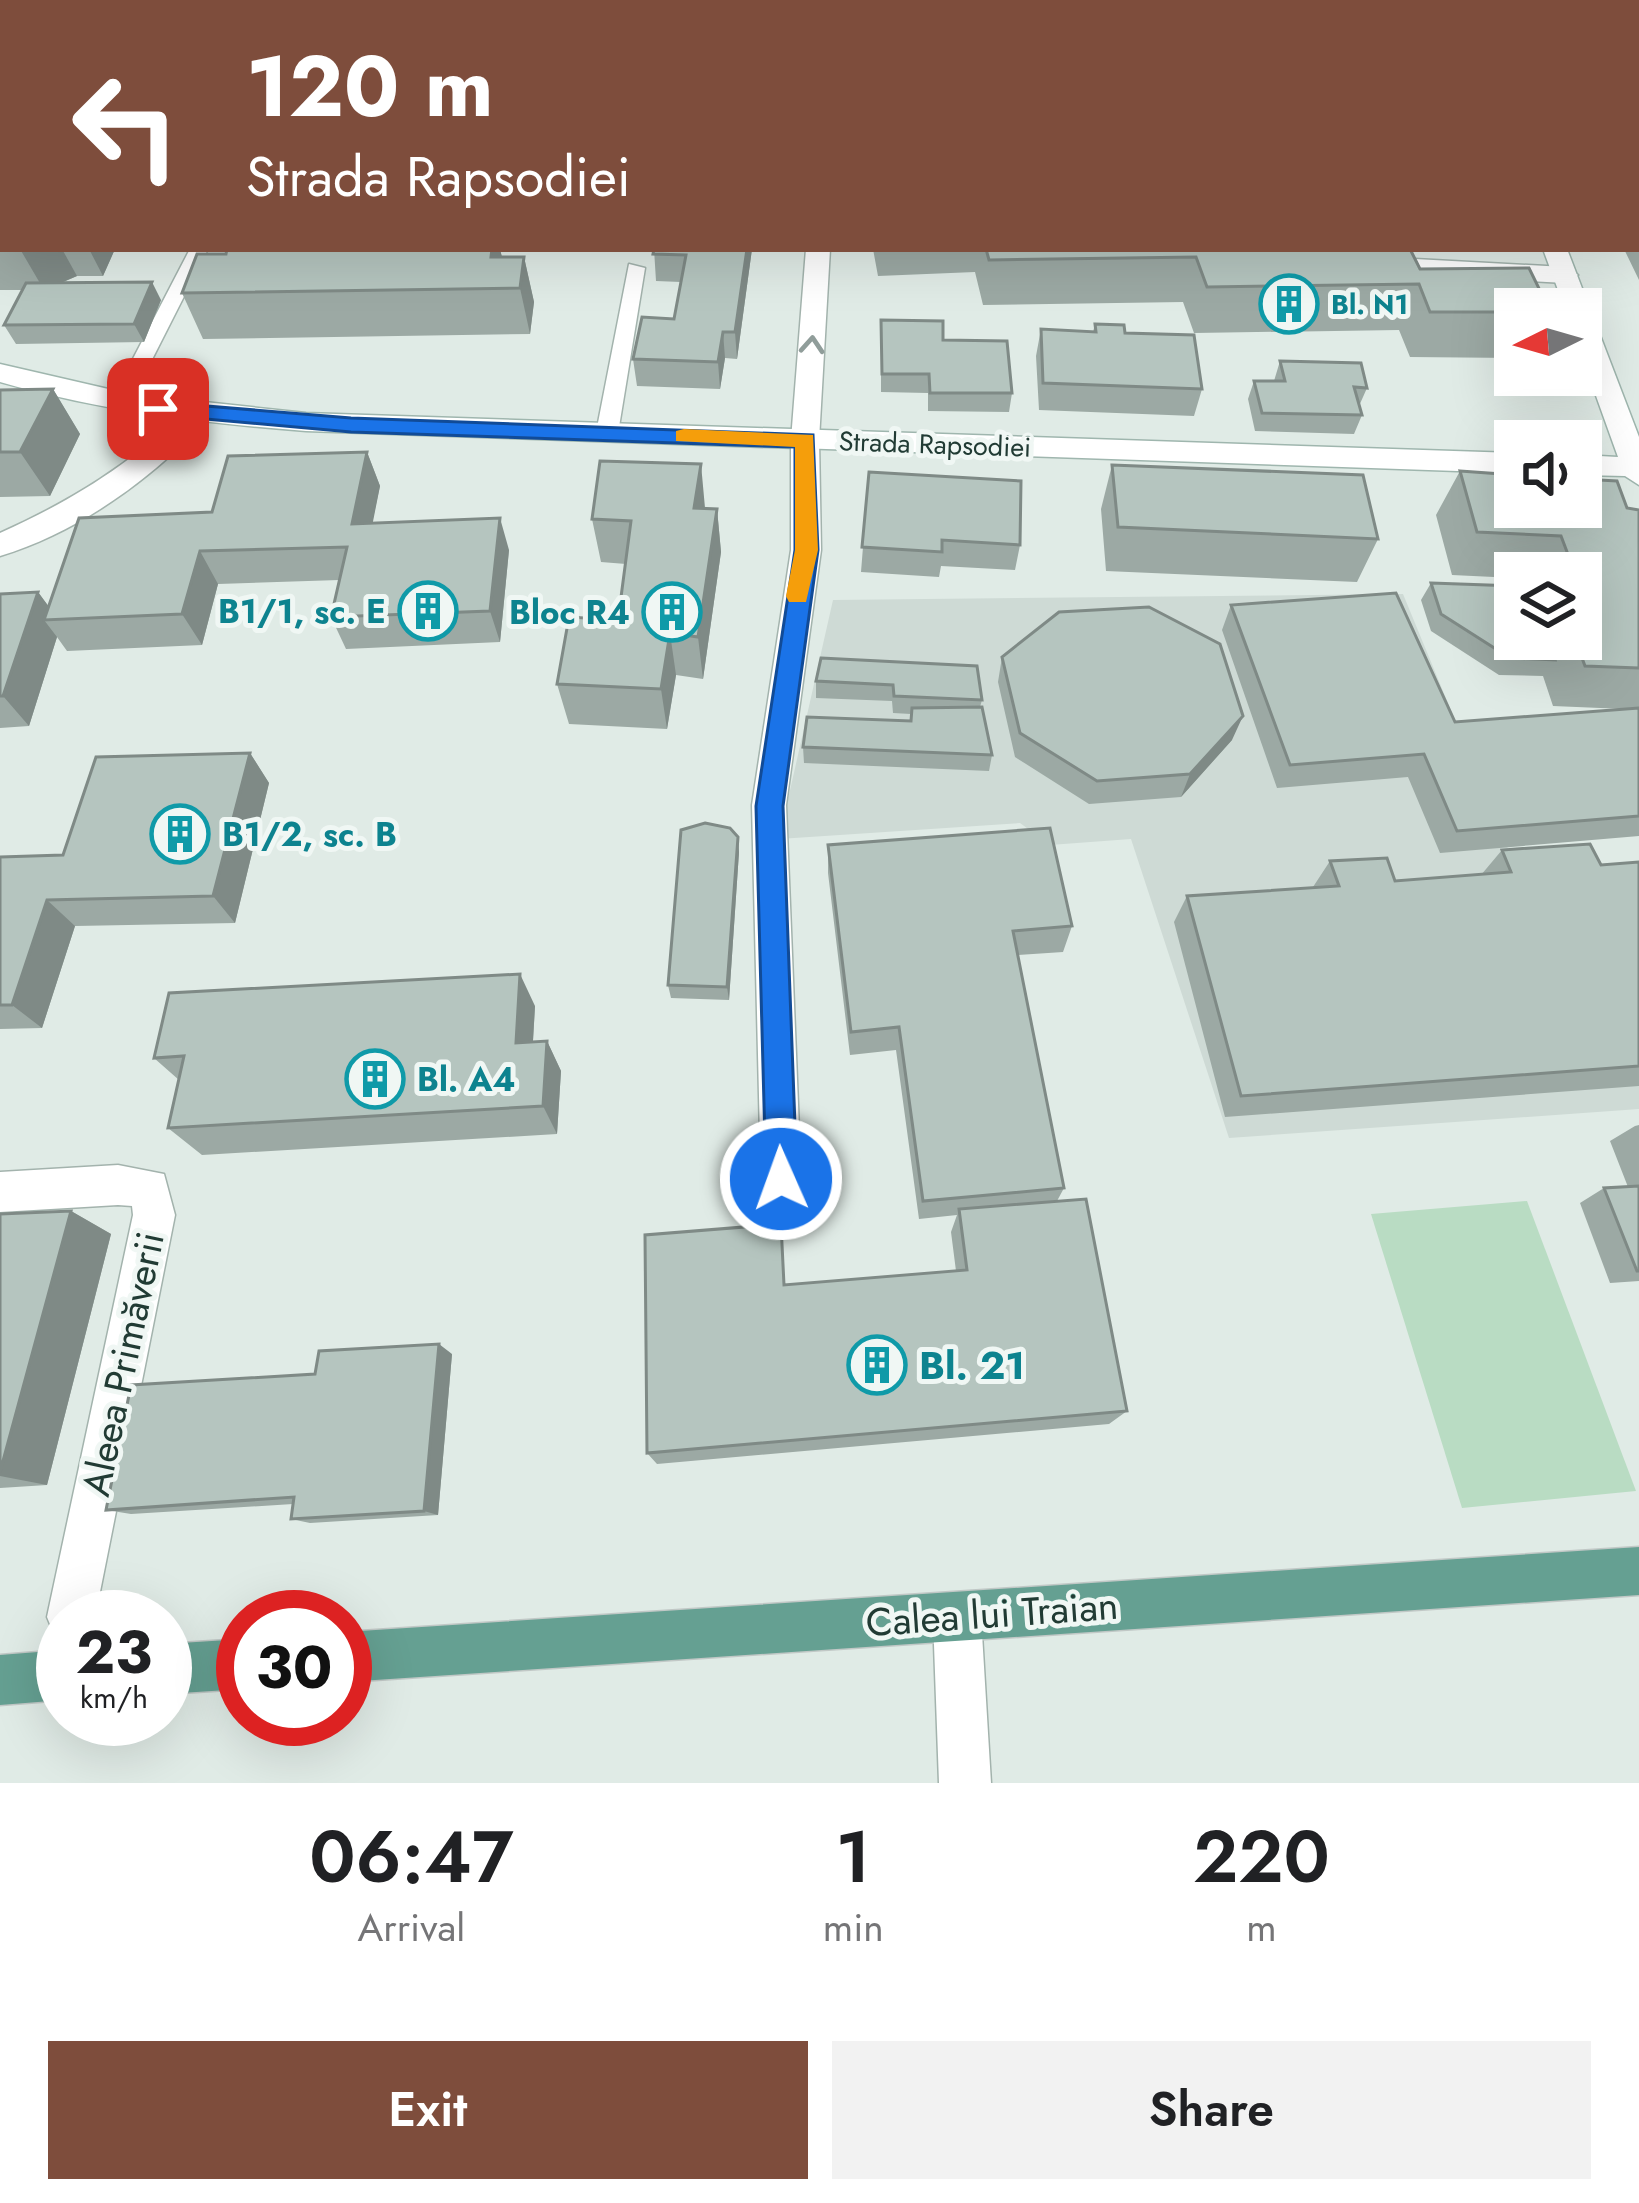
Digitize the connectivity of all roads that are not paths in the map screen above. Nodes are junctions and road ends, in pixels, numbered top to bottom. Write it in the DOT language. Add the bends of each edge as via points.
graph roads {
  1 [pos="197,252"];
  2 [pos="818,252"];
  3 [pos="1347,252"];
  4 [pos="1557,252"];
  5 [pos="636,268"];
  6 [pos="1565,275"];
  7 [pos="1570,288"];
  8 [pos="0,373"];
  9 [pos="1602,375"];
  10 [pos="119,403"];
  11 [pos="196,415"];
  12 [pos="607,433"];
  13 [pos="805,440"];
  14 [pos="1494,462"];
  15 [pos="1602,467"];
  16 [pos="1637,471"];
  17 [pos="0,545"];
  18 [pos="781,1179"];
  19 [pos="0,1192"];
  20 [pos="1639,1571"];
  21 [pos="77,1590"];
  22 [pos="957,1617"];
  23 [pos="372,1655"];
  24 [pos="36,1674"];
  25 [pos="0,1680"];
  26 [pos="965,1783"];
  1 -- 10 [label="lane"];
  13 -- 2 [label="street, one-way"];
  3 -- 6 [label="street" via="1373,264"];
  4 -- 6 [label="street"];
  5 -- 12 [label="lane"];
  6 -- 7 [label="street"];
  8 -- 10 [label="street, Strada Rapsodiei"];
  9 -- 16 [label="street"];
  10 -- 11 [label="street, Strada Rapsodiei"];
  11 -- 12 [label="street, Strada Rapsodiei"];
  11 -- 17 [label="street" via="154,461 88,506"];
  12 -- 13 [label="street, Strada Rapsodiei"];
  13 -- 14 [label="street, Strada Rapsodiei"];
  13 -- 18 [label="street" via="806,550 770,806"];
  15 -- 16 [label="street"];
  19 -- 21 [label="street, Aleea Primăverii" via="149,1188 154,1215"];
  20 -- 22 [label="main road, Calea lui Traian"];
  22 -- 23 [label="main road, Calea lui Traian"];
  22 -- 26 [label="street"];
  24 -- 25 [label="main road"];
}
